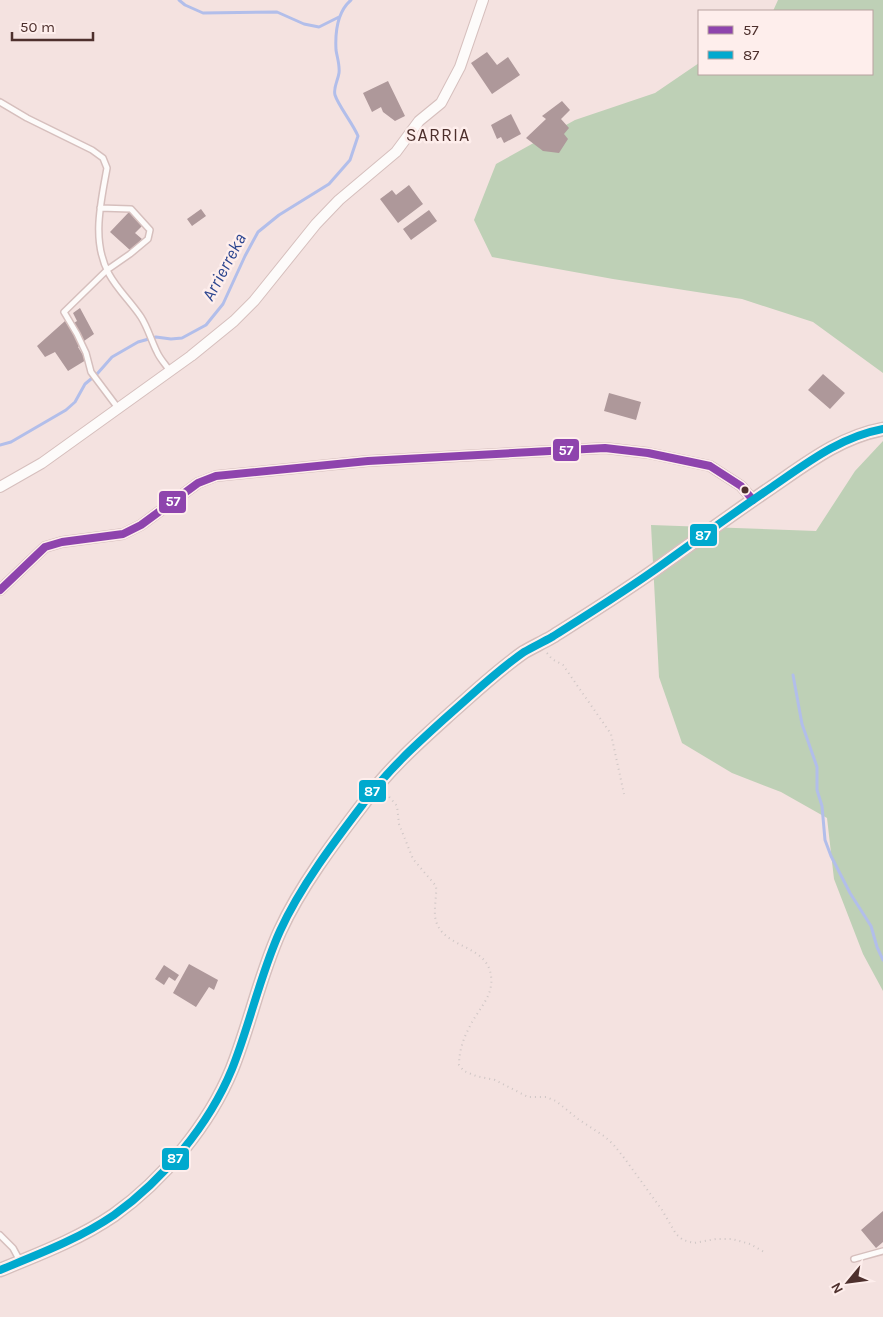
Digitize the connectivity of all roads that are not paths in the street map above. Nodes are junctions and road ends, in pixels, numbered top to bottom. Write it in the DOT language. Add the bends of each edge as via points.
graph roads {
  1 [pos="483,0"];
  2 [pos="0,102"];
  3 [pos="100,208"];
  4 [pos="107,270"];
  5 [pos="170,372"];
  6 [pos="118,408"];
  7 [pos="883,429"];
  8 [pos="0,487"];
  9 [pos="753,500"];
  10 [pos="0,590"];
  11 [pos="0,1235"];
  12 [pos="883,1251"];
  13 [pos="854,1259"];
  14 [pos="20,1262"];
  15 [pos="0,1270"];
  1 -- 5 [label="street" via="460,67 441,103 419,122 396,152 316,224 234,322"];
  2 -- 3 [label="lane" via="103,158 107,168"];
  3 -- 4 [label="lane" via="99,246"];
  3 -- 4 [label="lane" via="131,209 150,230 148,239"];
  4 -- 5 [label="lane" via="148,329 157,353"];
  4 -- 6 [label="lane" via="64,312 86,353 91,372"];
  5 -- 6 [label="street"];
  6 -- 8 [label="street" via="42,463"];
  7 -- 9 [label="street" via="837,444"];
  9 -- 10 [label="street" via="741,486 710,466 605,448 368,461 216,476 198,483 141,525 123,534 45,547"];
  9 -- 14 [label="street" via="623,593 519,656 405,755 363,802 295,903 274,946 231,1070 200,1127 179,1155 114,1215 63,1244"];
  11 -- 14 [label="lane" via="13,1248"];
  12 -- 13 [label="lane"];
  14 -- 15 [label="street"];
}
